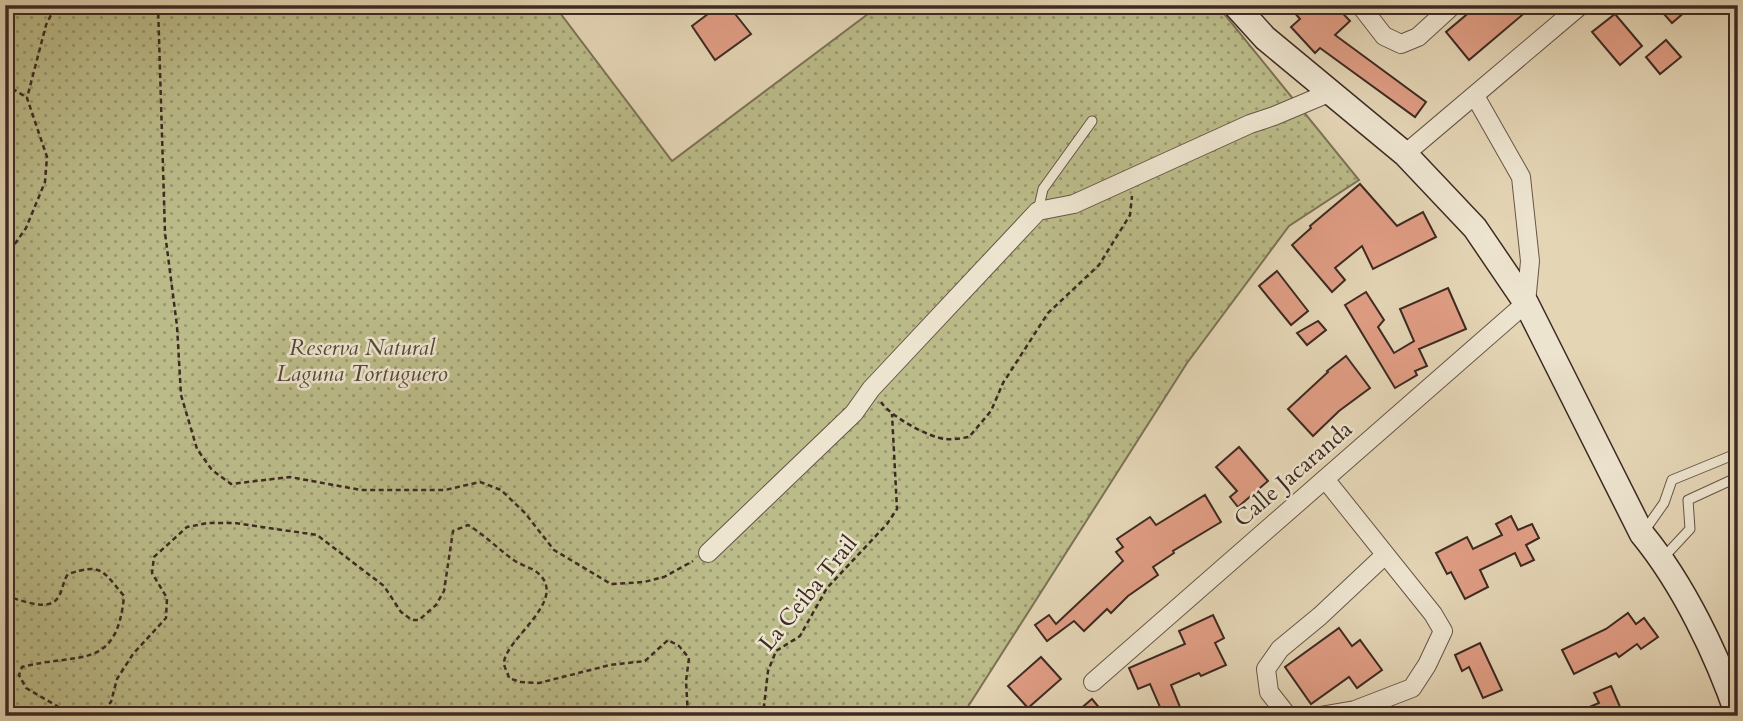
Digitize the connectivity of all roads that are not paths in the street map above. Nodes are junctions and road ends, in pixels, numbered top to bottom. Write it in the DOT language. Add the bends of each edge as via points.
graph roads {
  1 [pos="1235,5"];
  2 [pos="1360,5"];
  3 [pos="1453,5"];
  4 [pos="1581,5"];
  5 [pos="1331,92"];
  6 [pos="1475,96"];
  7 [pos="1091,121"];
  8 [pos="1405,155"];
  9 [pos="1038,211"];
  10 [pos="1526,303"];
  11 [pos="1738,453"];
  12 [pos="1738,477"];
  13 [pos="1325,479"];
  14 [pos="1642,534"];
  15 [pos="708,552"];
  16 [pos="1384,555"];
  17 [pos="1662,559"];
  18 [pos="1093,681"];
  19 [pos="1293,716"];
  20 [pos="1320,716"];
  21 [pos="1738,716"];
  1 -- 5 [label="street" via="1265,38"];
  2 -- 3 [label="street" via="1384,36 1401,44 1418,37"];
  4 -- 6 [label="street"];
  5 -- 8 [label="street"];
  5 -- 9 [label="street" via="1074,204"];
  6 -- 8 [label="street"];
  6 -- 10 [label="street" via="1521,177 1530,261"];
  7 -- 9 [label="lane" via="1043,189"];
  8 -- 10 [label="street" via="1475,228"];
  9 -- 15 [label="street" via="871,389 855,413"];
  10 -- 13 [label="street, Calle Jacaranda"];
  10 -- 14 [label="street"];
  11 -- 14 [label="lane" via="1672,480 1664,503"];
  12 -- 17 [label="lane" via="1688,499 1690,529"];
  13 -- 16 [label="street"];
  13 -- 18 [label="street, Calle Jacaranda"];
  14 -- 17 [label="street"];
  16 -- 19 [label="street" via="1280,649 1266,669 1269,692 1287,715"];
  16 -- 20 [label="street" via="1443,631 1412,688 1355,710"];
  17 -- 21 [label="street" via="1723,672"];
}
